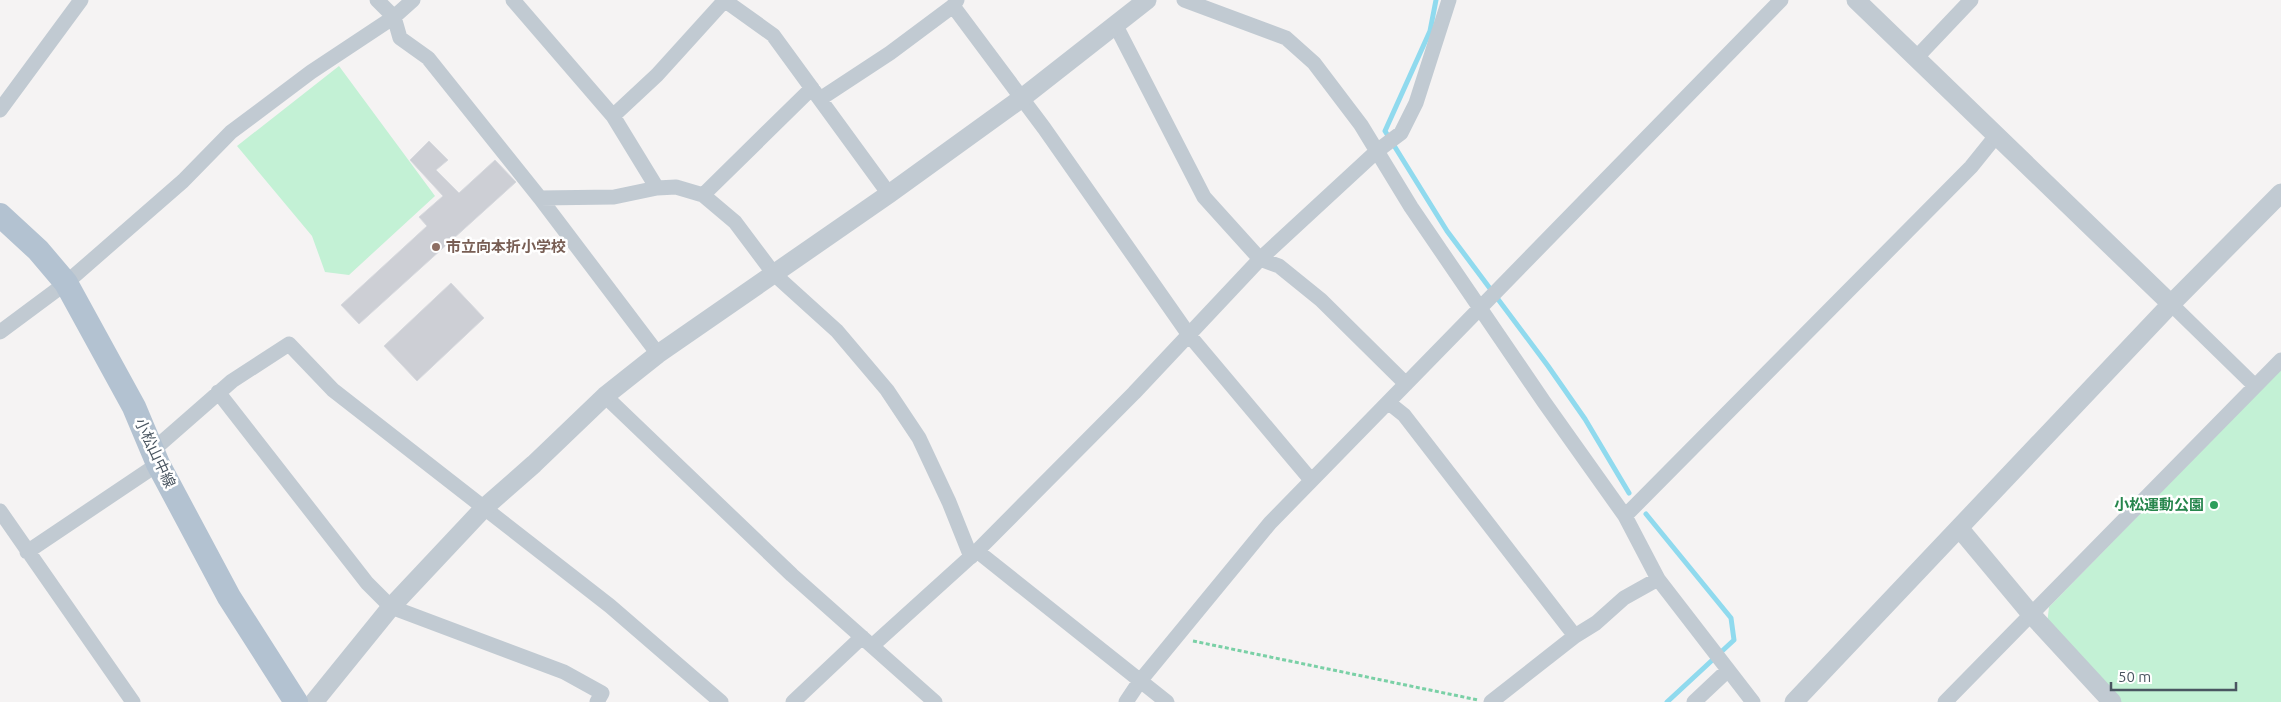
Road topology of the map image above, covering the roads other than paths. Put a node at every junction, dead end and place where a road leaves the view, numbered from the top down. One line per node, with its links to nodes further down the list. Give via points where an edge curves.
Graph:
1 (81, 0): 18 (street)
2 (376, 0): 13 (street)
3 (413, 0): 13 (street)
4 (514, 0): 19 (street)
5 (725, 0): 16 (street, via 773,36); 19 (street, via 657,75)
6 (1145, 0): 14 (street)
7 (1184, 0): 21 (street, via 1286,38 1314,63)
8 (1450, 0): 21 (street, via 1416,103 1401,133)
9 (1781, 0): 31 (street)
10 (1856, 0): 15 (street)
11 (1971, 0): 15 (street)
12 (955, 3): 16 (street, via 890,53); 17 (street)
13 (394, 17): 26 (street, via 400,38 428,58); 30 (street, via 311,72 231,132 183,181)
14 (1116, 26): 17 (street); 28 (street, via 1204,197)
15 (1916, 58): 20 (street)
16 (816, 94): 24 (street); 25 (street)
17 (1022, 98): 24 (street); 34 (street)
18 (0, 110)
19 (613, 116): 22 (street)
20 (1996, 136): 32 (street); 46 (street, via 1971,167)
21 (1380, 149): 28 (street); 31 (street, via 1411,207)
22 (657, 188): 25 (street, via 676,187); 26 (street, via 614,197)
23 (2281, 193): 32 (street)
24 (889, 194): 29 (street)
25 (704, 195): 29 (street, via 735,222)
26 (540, 198): 35 (street)
27 (0, 215): 30 (main road, 小松山中線, via 38,250)
28 (1260, 259): 34 (street); 37 (street, via 1279,266 1321,300)
29 (774, 274): 35 (street); 49 (street, via 836,331 887,390 919,438)
30 (66, 283): 33 (street); 42 (main road, 小松山中線, via 130,399)
31 (1483, 304): 37 (street); 46 (street)
32 (2171, 304): 38 (street); 47 (street)
33 (0, 332)
34 (1189, 335): 43 (street); 49 (street)
35 (658, 354): 40 (street)
36 (2281, 360): 38 (street)
37 (1406, 384): 41 (street)
38 (2255, 386): 52 (street)
39 (218, 392): 42 (street); 44 (street, via 289,344 333,390); 51 (street, via 368,583)
40 (605, 396): 44 (street); 54 (street, via 792,575)
41 (1389, 402): 43 (street); 53 (street, via 1404,415)
42 (155, 458): 48 (street); 58 (main road, 小松山中線, via 229,597)
43 (1311, 480): 56 (street, via 1270,523)
44 (484, 508): 51 (street); 61 (street, via 610,606)
45 (0, 511): 48 (street)
46 (1625, 516): 50 (street)
47 (1960, 529): 52 (street); 69 (street)
48 (27, 552): 57 (street)
49 (974, 554): 54 (street); 56 (street)
50 (1658, 579): 53 (street, via 1624,598 1596,623); 55 (street)
51 (391, 607): 59 (street); 60 (street, via 564,672 602,693)
52 (2030, 613): 70 (street); 71 (street)
53 (1575, 636): 66 (street)
54 (867, 641): 62 (street); 63 (street)
55 (1726, 668): 67 (street); 68 (street)
56 (1140, 681): 64 (street); 65 (street)
57 (133, 702)
58 (296, 702)
59 (314, 702)
60 (597, 702)
61 (721, 702)
62 (793, 702)
63 (935, 702)
64 (1126, 702)
65 (1167, 702)
66 (1491, 702)
67 (1694, 702)
68 (1752, 702)
69 (1794, 702)
70 (1945, 702)
71 (2112, 702)

